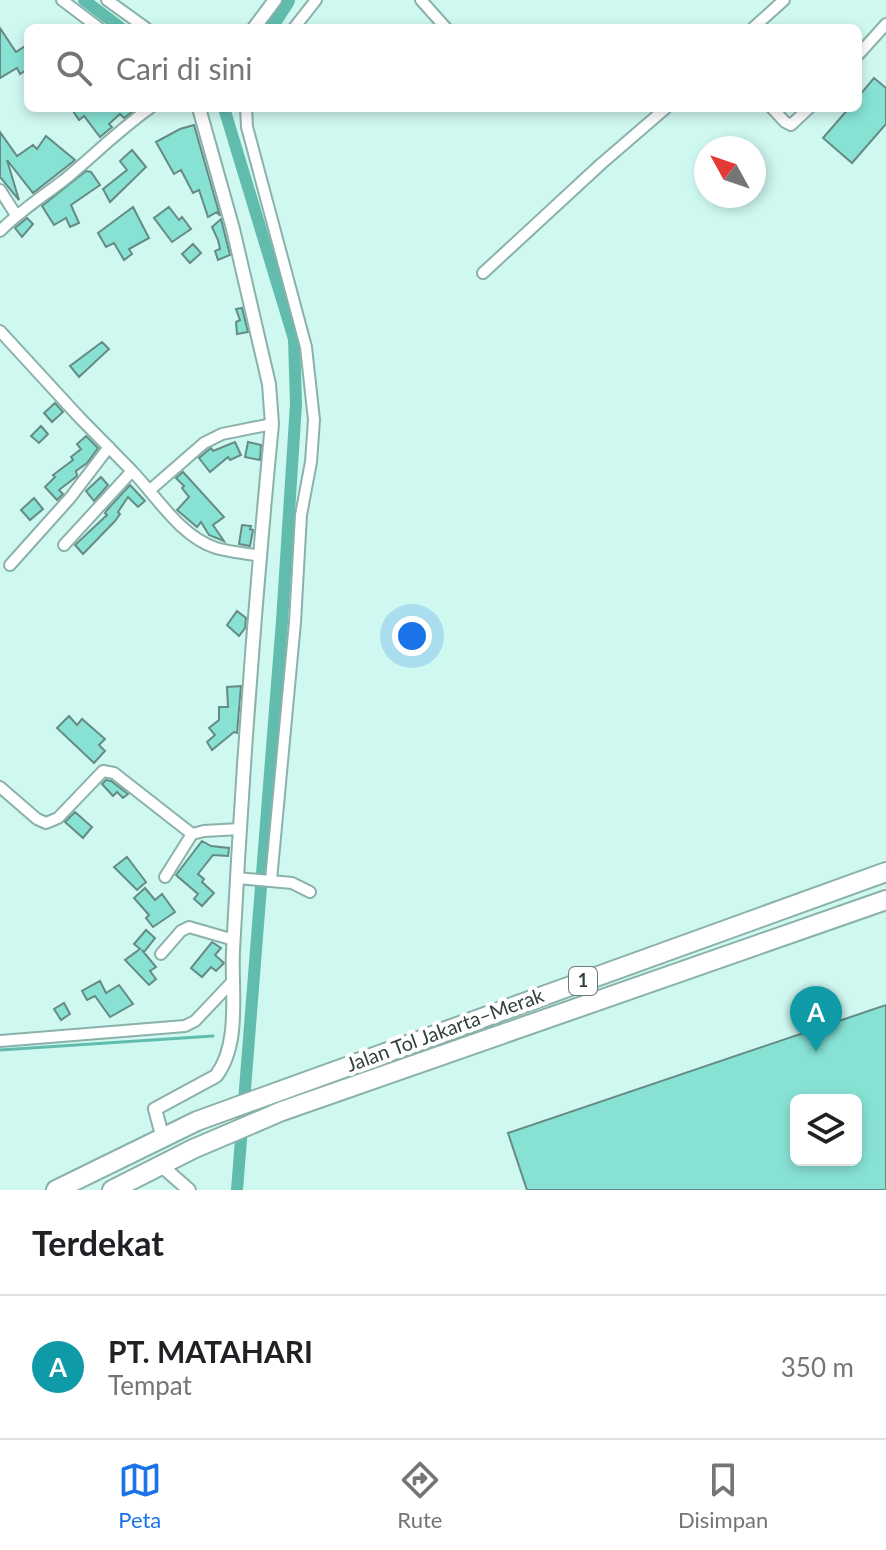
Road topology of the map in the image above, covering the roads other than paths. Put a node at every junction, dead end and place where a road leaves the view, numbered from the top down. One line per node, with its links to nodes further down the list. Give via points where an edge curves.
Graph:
1 (62, 0): 7 (street)
2 (107, 0): 8 (street)
3 (275, 0): 9 (street)
4 (316, 0): 10 (street)
5 (421, 0): 11 (street)
6 (784, 0): 12 (street)
7 (94, 24)
8 (140, 24)
9 (257, 24)
10 (301, 24)
11 (442, 24)
12 (757, 24)
13 (886, 24): 14 (street)
14 (862, 51)
15 (144, 112): 22 (street)
16 (200, 112): 26 (street, via 244,275 269,384)
17 (246, 112): 39 (street, via 306,347 314,420)
18 (661, 112): 24 (street)
19 (775, 112): 20 (street, via 791,125)
20 (805, 112)
21 (0, 190): 22 (street)
22 (16, 215): 23 (street)
23 (0, 231)
24 (483, 273)
25 (0, 331): 27 (street)
26 (272, 424): 29 (street, via 204,443); 31 (street)
27 (109, 447): 28 (street); 32 (street)
28 (132, 471): 29 (street); 30 (street)
29 (150, 490): 31 (street, via 199,539 215,548)
30 (64, 545)
31 (260, 556): 34 (street)
32 (10, 565)
33 (0, 787): 35 (street, via 46,823 58,818 103,771 114,773)
34 (240, 829): 35 (street); 38 (street)
35 (192, 834): 37 (street)
36 (886, 872): 48 (highway, Jalan Tol Jakarta–Merak / 1, via 197,1121)
37 (165, 877)
38 (241, 878): 39 (street); 42 (street)
39 (268, 880): 40 (street)
40 (310, 892)
41 (886, 900): 49 (highway, Jalan Tol Jakarta–Merak / 1, via 282,1111)
42 (234, 940): 43 (street, via 189,927); 44 (street)
43 (161, 954)
44 (231, 983): 45 (street, via 185,1026); 46 (street, via 232,1027 222,1068 157,1107)
45 (0, 1041)
46 (162, 1135)
47 (164, 1168): 50 (street)
48 (56, 1190)
49 (112, 1190)
50 (189, 1190)

